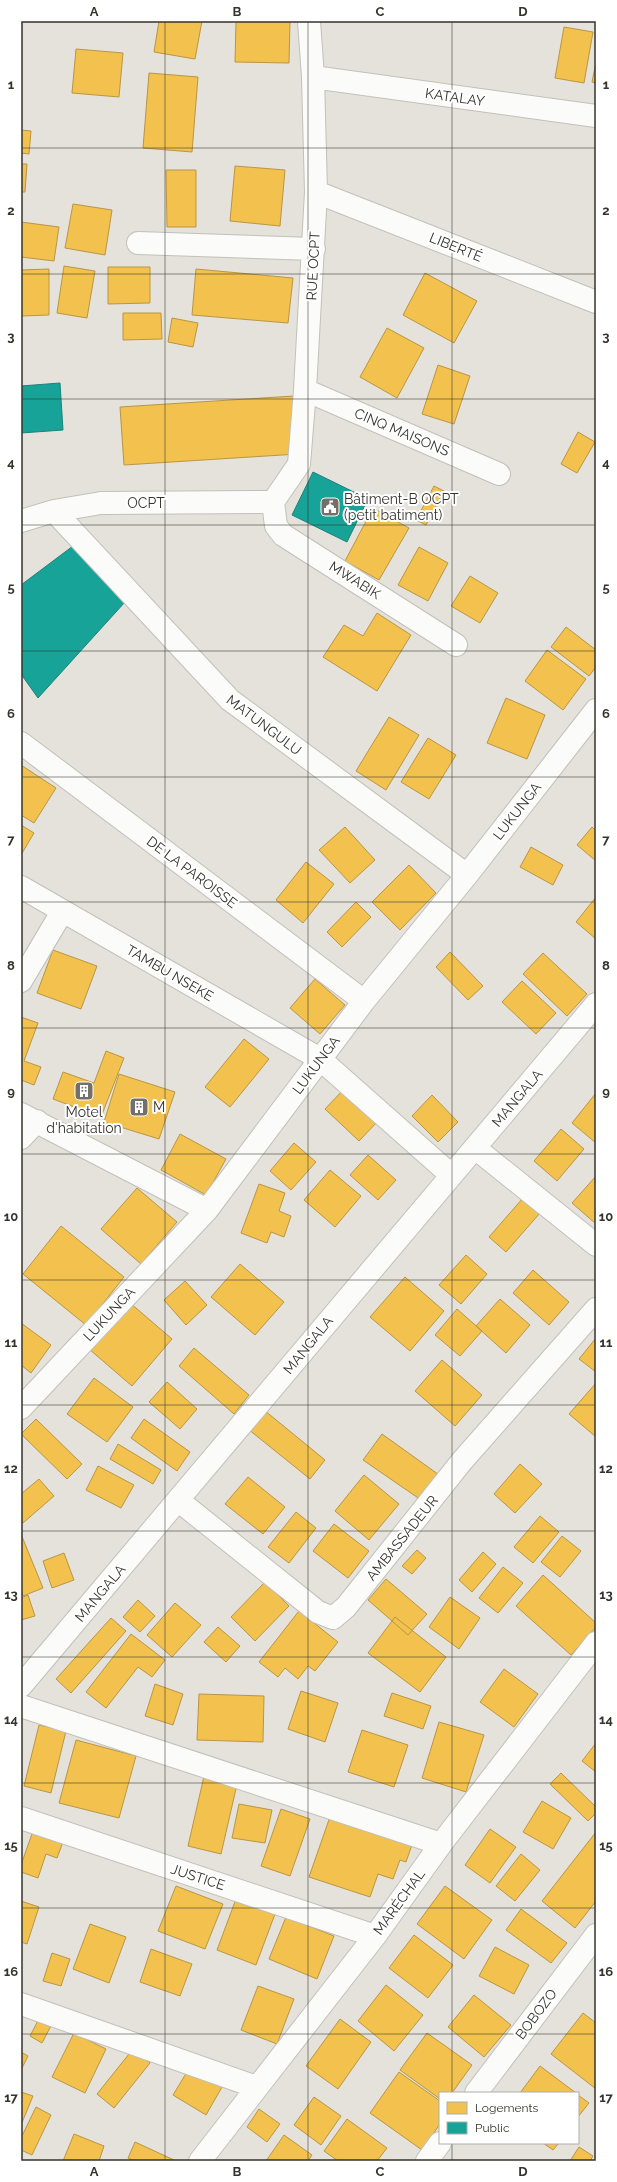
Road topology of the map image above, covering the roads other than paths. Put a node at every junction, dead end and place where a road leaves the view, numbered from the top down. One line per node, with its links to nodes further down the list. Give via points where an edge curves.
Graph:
1 (309, 21): 2 (street, RUE OCPT)
2 (313, 78): 3 (street, KATALAY); 4 (street, RUE OCPT)
3 (596, 116)
4 (316, 192): 6 (street, RUE OCPT); 7 (street, LIBERTÉ)
5 (138, 244): 6 (street)
6 (314, 249): 8 (street, RUE OCPT)
7 (596, 302)
8 (305, 390): 9 (street, CINQ MAISONS); 10 (street, RUE OCPT, via 299,464)
9 (499, 474)
10 (273, 502): 11 (street, OCPT, via 101,503); 13 (street, MWABIK, via 276,526 282,535)
11 (54, 511): 12 (street, OCPT); 16 (street, MATUNGULU, via 230,700)
12 (21, 521)
13 (456, 645)
14 (596, 710): 16 (street, LUKUNGA)
15 (21, 743): 20 (street, DE LA PAROISSE)
16 (467, 875): 20 (street, LUKUNGA)
17 (21, 887): 18 (street, TAMBU NSEKE)
18 (62, 912): 19 (street); 22 (street, TAMBU NSEKE)
19 (21, 981)
20 (364, 1001): 22 (street, LUKUNGA)
21 (596, 1004): 25 (street, MANGALA)
22 (320, 1059): 26 (street, TAMBU NSEKE); 27 (street, LUKUNGA)
23 (29, 1118): 24 (street); 27 (street)
24 (21, 1138)
25 (475, 1148): 26 (street, MANGALA); 28 (street)
26 (451, 1175): 31 (street, MANGALA)
27 (207, 1210): 30 (street, LUKUNGA)
28 (596, 1245)
29 (596, 1309): 31 (street, AMBASSADEUR, via 462,1461 346,1608 333,1618 318,1612)
30 (21, 1408)
31 (179, 1501): 33 (street, MANGALA)
32 (596, 1643): 36 (street, MARÉCHAL)
33 (21, 1686)
34 (21, 1706): 36 (street)
35 (21, 1818): 38 (street, JUSTICE)
36 (441, 1844): 38 (street, MARÉCHAL)
37 (596, 1935): 41 (street, BOBOZO)
38 (374, 1936): 40 (street, MARÉCHAL)
39 (21, 2004): 40 (street)
40 (256, 2087): 43 (street, MARÉCHAL)
41 (477, 2092)
42 (439, 2144): 44 (street)
43 (200, 2161)
44 (427, 2161)

